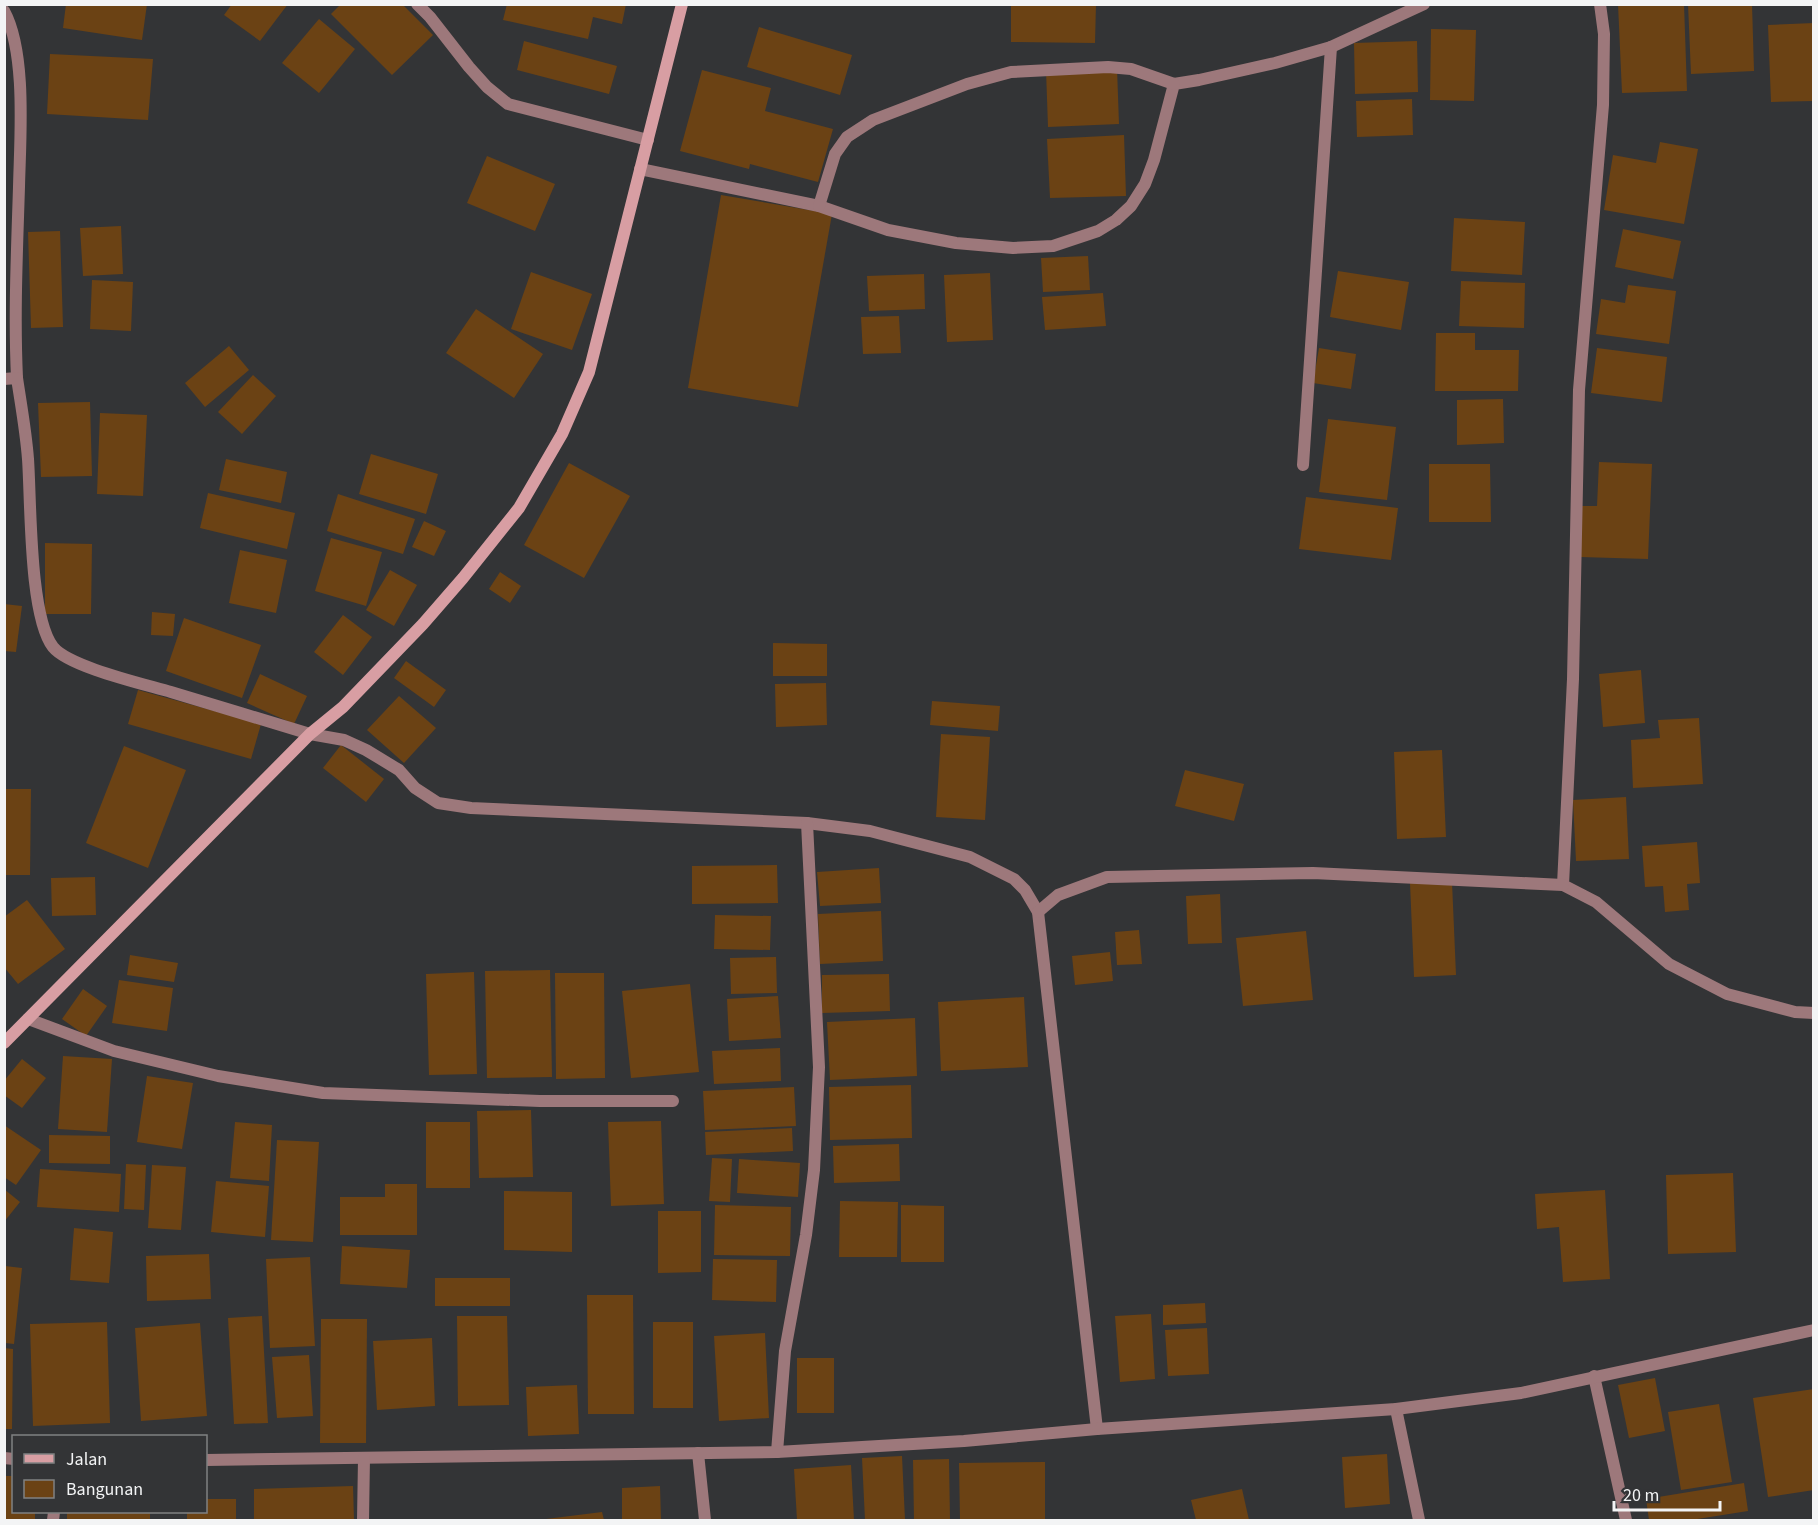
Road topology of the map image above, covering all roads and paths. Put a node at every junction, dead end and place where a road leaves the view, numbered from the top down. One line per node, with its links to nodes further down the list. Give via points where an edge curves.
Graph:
1 (417, 4): 8 (street, via 475,74 508,104)
2 (682, 4): 8 (street)
3 (1424, 4): 6 (street)
4 (1600, 4): 15 (street, via 1604,34 1603,105 1579,390 1573,678)
5 (4, 11): 11 (street, via 12,28 21,108)
6 (1331, 47): 7 (street); 12 (street)
7 (1174, 84): 10 (street, via 1131,69 1108,67 1011,72 967,84 873,120 847,137 835,154); 10 (street, via 1145,184 1131,207 1098,231 1053,246 1013,248 956,243 888,230)
8 (648, 140): 9 (street)
9 (640, 169): 10 (street); 13 (street, via 590,372 562,434 519,508 423,624)
10 (819, 206)
11 (11, 379): 13 (street, via 28,457 39,604 46,634 54,648 65,657 106,672)
12 (1304, 465)
13 (310, 734): 14 (street, via 344,740 366,750 399,770 438,803 471,808); 18 (street)
14 (807, 823): 16 (street, via 870,831 970,857 1014,879); 25 (street, via 819,1067 814,1170 785,1351)
15 (1563, 885): 16 (street, via 1313,873 1107,877 1058,895); 17 (street, via 1596,902 1669,964 1718,989 1796,1012)
16 (1038, 912): 24 (street)
17 (1814, 1013)
18 (28, 1019): 19 (street); 20 (street, via 114,1051 218,1076 323,1093)
19 (4, 1043)
20 (673, 1101)
21 (1814, 1330): 22 (street)
22 (1594, 1376): 23 (street, via 1521,1393); 32 (street)
23 (1396, 1409): 24 (street); 31 (street)
24 (1097, 1429): 25 (street)
25 (777, 1452): 26 (street)
26 (698, 1453): 27 (street); 30 (street)
27 (364, 1458): 28 (street); 29 (street)
28 (207, 1460)
29 (363, 1521)
30 (705, 1521)
31 (1419, 1521)
32 (1626, 1521)

